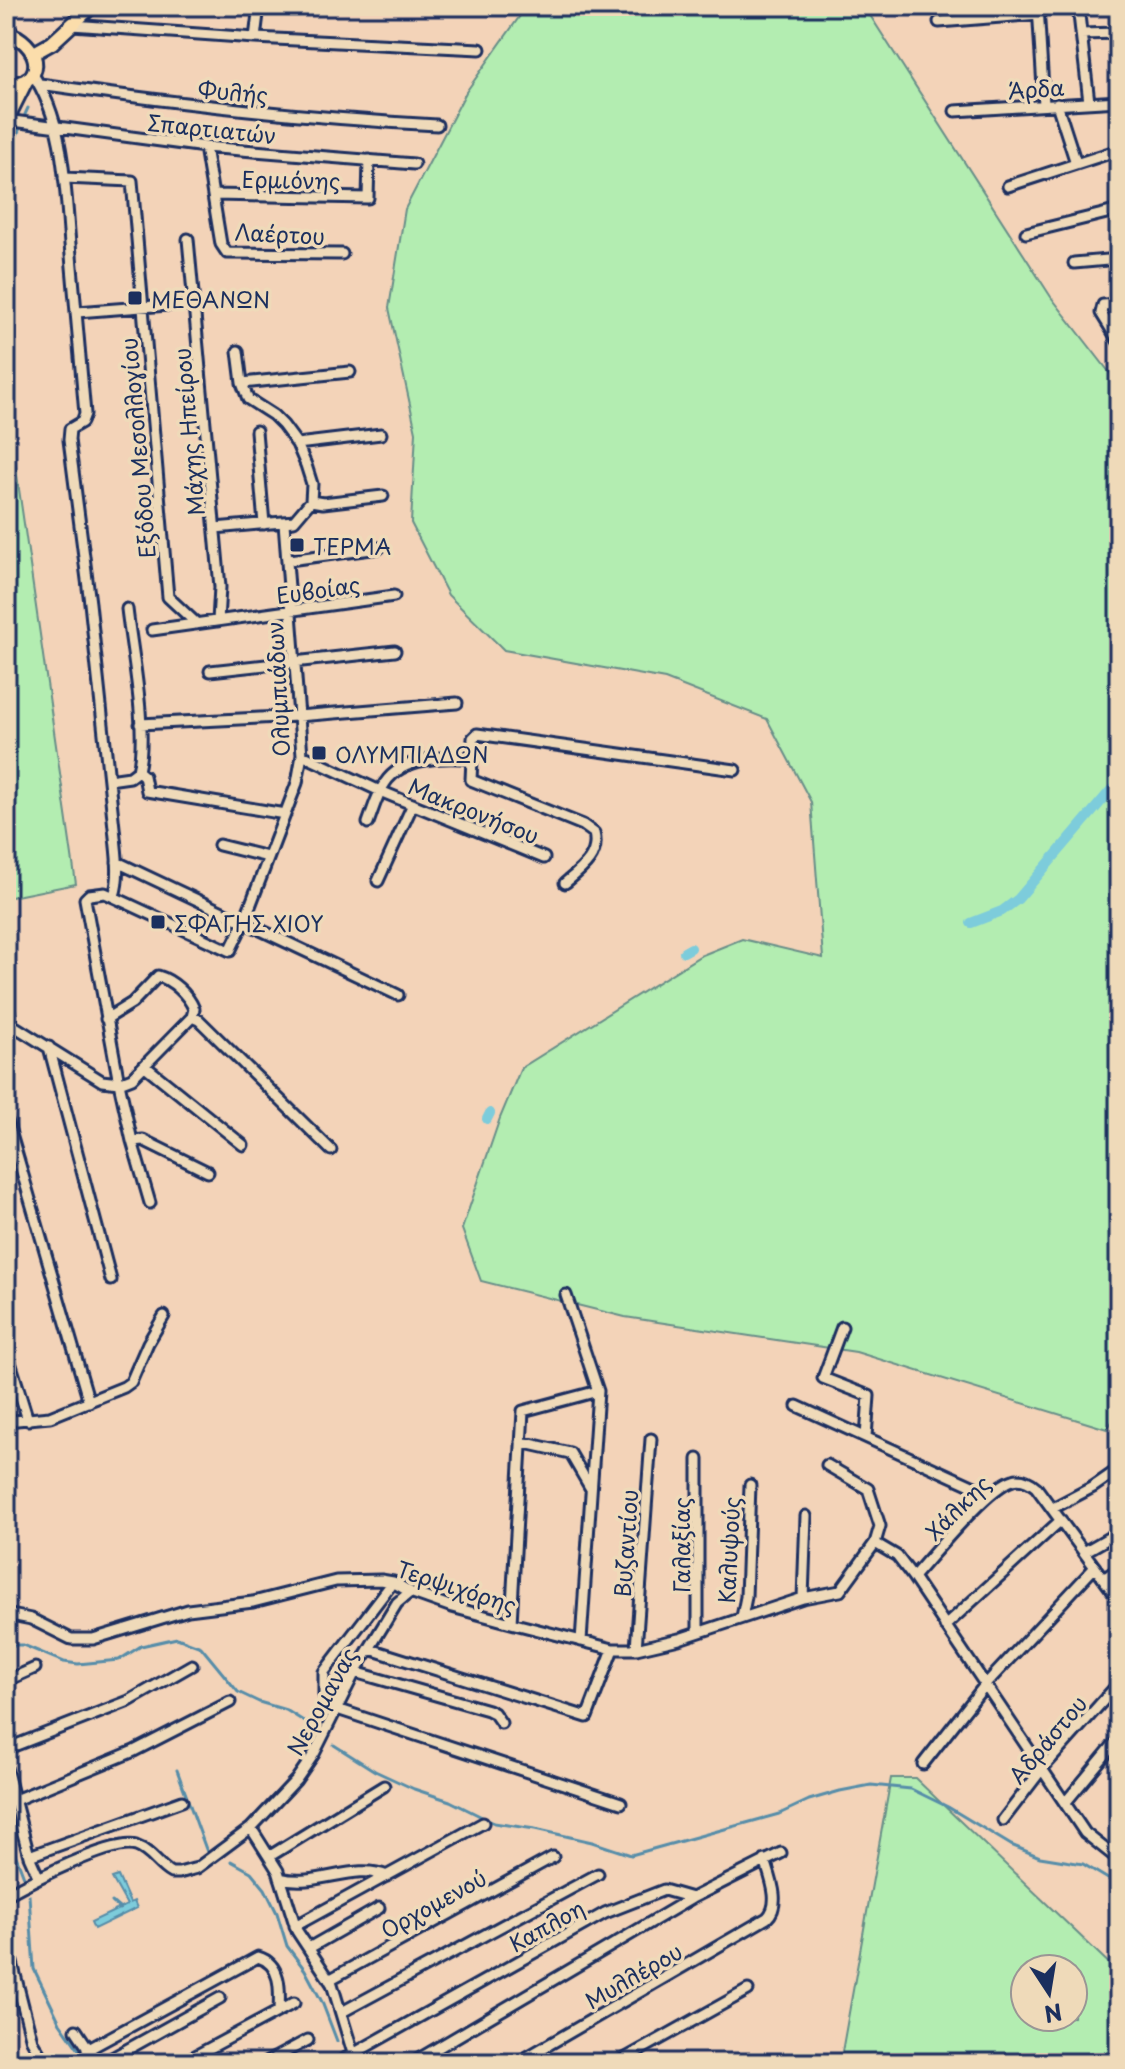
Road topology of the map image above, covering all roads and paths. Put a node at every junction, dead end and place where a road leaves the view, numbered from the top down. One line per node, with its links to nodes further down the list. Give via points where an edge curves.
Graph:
1 (92, 6): 9 (main road)
2 (259, 6): 13 (street)
3 (973, 6): 6 (street)
4 (1078, 6): 11 (street)
5 (1039, 10): 6 (street); 21 (street)
6 (975, 18): 7 (street)
7 (939, 22)
8 (6, 25): 12 (street)
9 (72, 25): 13 (street); 15 (main road)
10 (1119, 33): 11 (street)
11 (1081, 34): 19 (street)
12 (12, 38): 15 (main road, via 26,42)
13 (255, 38): 14 (street)
14 (480, 49)
15 (34, 53): 16 (main road)
16 (33, 79): 17 (main road); 23 (main road); 24 (street, Φυλής, via 178,104); 25 (street)
17 (6, 83)
18 (1119, 101): 19 (street, Άρδα)
19 (1089, 102): 20 (street, Άρδα)
20 (1057, 104): 21 (street, Άρδα); 29 (street)
21 (1044, 105): 22 (street, Άρδα)
22 (955, 111)
23 (6, 120): 25 (street, Σπαρτιατών)
24 (437, 125)
25 (56, 127): 26 (street, Σπαρτιατών); 31 (street)
26 (205, 147): 28 (street, Σπαρτιατών); 33 (street, Λαέρτου)
27 (1119, 150): 29 (street)
28 (369, 160): 30 (street, Σπαρτιατών); 33 (street, Ερμιόνης, via 368,198)
29 (1076, 163): 32 (street)
30 (414, 164)
31 (64, 178): 42 (street, Εξόδου Μεσολλογίου, via 132,181); 43 (street)
32 (1008, 186)
33 (213, 195): 37 (street, Λαέρτου, via 227,253)
34 (1119, 210): 35 (street)
35 (1026, 233)
36 (188, 239): 40 (street, Μάχης Ηπείρου)
37 (342, 254)
38 (1119, 259): 39 (street)
39 (1074, 263)
40 (194, 303): 42 (street); 55 (street, Μάχης Ηπείρου)
41 (1119, 304): 44 (street, via 1103,305 1101,313)
42 (143, 307): 43 (street); 62 (street, Εξόδου Μεσολλογίου, via 168,597)
43 (77, 312): 74 (street, via 85,414 70,429 69,440)
44 (1119, 342)
45 (238, 351): 47 (street)
46 (350, 372): 47 (street)
47 (242, 383): 50 (street, via 248,399 273,415)
48 (256, 431): 54 (street)
49 (381, 434): 50 (street)
50 (297, 444): 52 (street, via 312,484)
51 (383, 496): 52 (street)
52 (311, 501): 53 (street, via 294,521)
53 (284, 523): 54 (street); 57 (street, Ολυμπιάδων)
54 (264, 524): 55 (street)
55 (215, 528): 61 (street, Μάχης Ηπείρου)
56 (379, 548): 57 (street)
57 (289, 560): 60 (street, Ολυμπιάδων)
58 (394, 596): 60 (street, Ευβοίας)
59 (127, 609): 69 (street)
60 (291, 612): 61 (street, Ευβοίας); 65 (street, Ολυμπιάδων)
61 (218, 621): 62 (street, Ευβοίας)
62 (197, 624): 63 (street, Ευβοίας)
63 (152, 630)
64 (395, 651): 65 (street)
65 (293, 664): 66 (street); 68 (street, Ολυμπιάδων)
66 (210, 671)
67 (457, 703): 68 (street)
68 (298, 716): 69 (street); 70 (street, Ολυμπιάδων)
69 (140, 724): 73 (street)
70 (302, 755): 75 (street, Μακρονήσου); 77 (street, Ολυμπιάδων)
71 (472, 759): 72 (street, via 477,734); 75 (street, via 432,758 409,766 387,779); 84 (street, via 471,780 594,833 595,853)
72 (735, 770)
73 (138, 771): 74 (street); 77 (street, via 147,791)
74 (109, 780): 82 (street)
75 (380, 791): 76 (street, Μακρονήσου); 78 (street)
76 (413, 804): 81 (street, Μακρονήσου); 83 (street)
77 (285, 814): 80 (street, Ολυμπιάδων)
78 (368, 823)
79 (219, 845): 80 (street)
80 (268, 857): 86 (street, Ολυμπιάδων)
81 (544, 858)
82 (117, 862): 85 (street); 86 (street)
83 (378, 881)
84 (565, 883)
85 (114, 896): 86 (street, Ολυμπιάδων, via 230,951); 90 (street, via 97,893 85,899)
86 (244, 922): 87 (street)
87 (398, 995)
88 (6, 997): 91 (street)
89 (192, 1017): 90 (street, via 194,1009 185,995 158,976 132,1003); 93 (street); 98 (street)
90 (106, 1019): 94 (street)
91 (9, 1023): 92 (street)
92 (49, 1047): 94 (street, via 102,1081); 101 (street)
93 (145, 1066): 94 (street); 97 (street)
94 (119, 1083): 96 (street)
95 (6, 1117): 107 (street)
96 (132, 1141): 99 (street, via 143,1140); 100 (street)
97 (243, 1145)
98 (331, 1150)
99 (208, 1172)
100 (150, 1203)
101 (111, 1280)
102 (566, 1295): 106 (street)
103 (164, 1316): 107 (street, via 131,1382)
104 (842, 1327): 111 (street, via 823,1378 869,1396)
105 (6, 1349): 109 (street)
106 (598, 1391): 113 (street, via 523,1411); 118 (street)
107 (89, 1402): 109 (street)
108 (797, 1406): 111 (street)
109 (28, 1420): 110 (street)
110 (6, 1421)
111 (866, 1437): 119 (street)
112 (651, 1439): 142 (street, Βυζαντίου)
113 (521, 1442): 118 (street, via 570,1453); 136 (street)
114 (698, 1459): 138 (street, Γαλαξίας)
115 (827, 1465): 124 (street, via 868,1489 880,1526)
116 (1119, 1469): 120 (street)
117 (750, 1485): 135 (street, Καλυψούς)
118 (591, 1489): 139 (street)
119 (990, 1494): 120 (street, Χάλκης, via 1023,1479); 128 (street, Χάλκης)
120 (1053, 1508): 122 (street, Χάλκης)
121 (806, 1516): 132 (street)
122 (1061, 1520): 125 (street, Χάλκης); 137 (street)
123 (1119, 1532): 125 (street)
124 (875, 1543): 128 (street, via 897,1556); 132 (street, Τερψιχόρης, via 840,1591)
125 (1084, 1552): 126 (street, Χάλκης)
126 (1095, 1567): 129 (street, Χάλκης); 148 (street)
127 (1119, 1568): 129 (street)
128 (913, 1577): 137 (street)
129 (1104, 1579): 133 (street, Χάλκης)
130 (393, 1582): 131 (street, Τερψιχόρης); 134 (street, Τερψιχόρης, via 323,1584 253,1602 188,1610 93,1639 71,1639 31,1619); 150 (street, via 324,1672 324,1695)
131 (410, 1592): 136 (street, Τερψιχόρης); 140 (street, Νερομανας, via 397,1603)
132 (803, 1598): 135 (street, Τερψιχόρης)
133 (1119, 1600)
134 (6, 1614)
135 (742, 1617): 138 (street, Τερψιχόρης)
136 (511, 1623): 139 (street, Τερψιχόρης)
137 (945, 1626): 148 (street)
138 (698, 1632): 142 (street, Τερψιχόρης)
139 (581, 1641): 141 (street, Τερψιχόρης)
140 (370, 1649): 141 (street, via 587,1717); 145 (street, Νερομανας)
141 (613, 1649): 142 (street, Τερψιχόρης)
142 (636, 1649)
143 (192, 1665): 153 (street, via 129,1701)
144 (35, 1668): 146 (street)
145 (355, 1672): 150 (street, Νερομανας); 151 (street, via 488,1710)
146 (6, 1681)
147 (1119, 1683): 156 (street, Αδράστου)
148 (985, 1685): 154 (street); 156 (street)
149 (230, 1702): 158 (street, via 134,1751)
150 (337, 1709): 160 (street); 164 (street, Νερομανας, via 310,1762)
151 (501, 1723)
152 (1119, 1738): 161 (street)
153 (6, 1749)
154 (923, 1764)
155 (6, 1768): 158 (street)
156 (1042, 1769): 161 (street); 162 (street, Αδράστου)
157 (384, 1786): 167 (street)
158 (15, 1800): 166 (street)
159 (182, 1801): 166 (street)
160 (621, 1803)
161 (1065, 1803): 170 (street, via 1085,1833)
162 (1003, 1820)
163 (483, 1823): 173 (street)
164 (251, 1828): 167 (street); 172 (street, Νερομανας, via 188,1872 171,1873 142,1848 126,1845)
165 (781, 1853): 169 (street)
166 (29, 1856): 172 (street)
167 (270, 1856): 174 (street)
168 (553, 1857): 181 (street, Ορχομενού)
169 (765, 1860): 176 (street); 198 (street, Μυλλέρου, via 775,1901 767,1918)
170 (1119, 1860)
171 (598, 1874): 186 (street)
172 (38, 1876): 175 (street, Νερομανας)
173 (387, 1876): 174 (street, via 370,1871 304,1882); 178 (street)
174 (280, 1878): 178 (street)
175 (6, 1895)
176 (692, 1898): 190 (street, Καπλοη, via 664,1890 605,1913); 197 (street)
177 (379, 1908): 180 (street)
178 (295, 1926): 180 (street)
179 (6, 1939): 191 (street, via 32,2041)
180 (309, 1948): 181 (street)
181 (329, 1980): 186 (street)
182 (748, 1990): 199 (street)
183 (220, 1998): 192 (street)
184 (294, 2003): 185 (street)
185 (279, 2011): 189 (street, via 276,1973 258,1957); 193 (street)
186 (342, 2012): 190 (street)
187 (76, 2030): 189 (street)
188 (308, 2040): 194 (street)
189 (87, 2050): 192 (street)
190 (353, 2052): 195 (street, Καπλοη); 196 (street)
191 (45, 2063)
192 (100, 2063)
193 (182, 2063)
194 (265, 2063)
195 (337, 2063)
196 (356, 2063)
197 (412, 2063)
198 (517, 2063)
199 (617, 2063)

